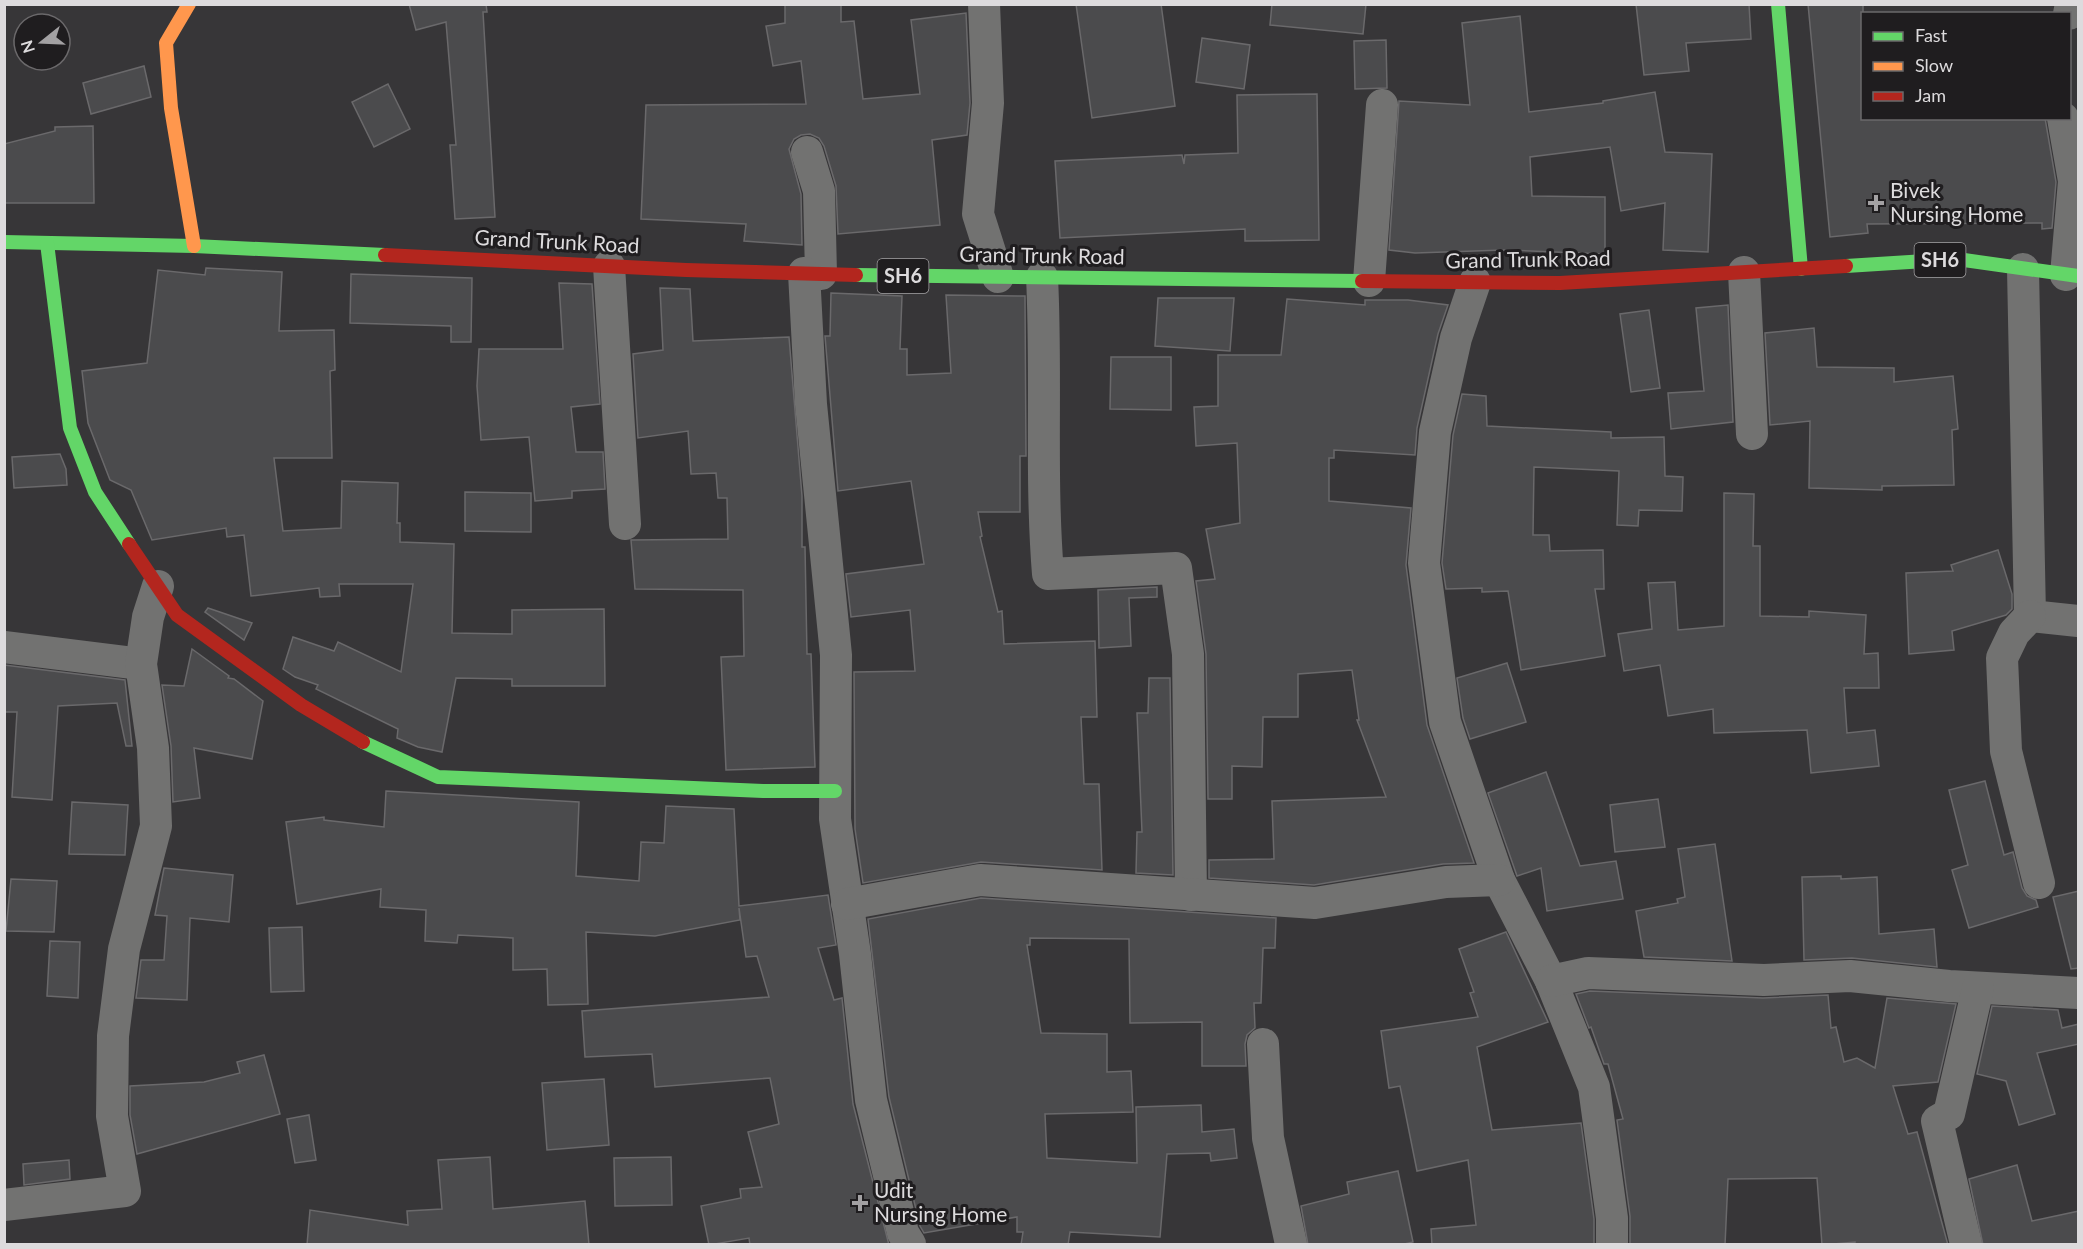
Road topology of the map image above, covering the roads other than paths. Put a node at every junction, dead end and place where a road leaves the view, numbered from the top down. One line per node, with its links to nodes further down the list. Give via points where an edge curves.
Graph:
1 (189, 4): 9 (main road, via 166,43 171,108)
2 (984, 4): 16 (street, via 988,103 978,214)
3 (1778, 4): 11 (main road)
4 (1382, 105): 18 (street)
5 (2063, 120): 15 (street, via 2074,181)
6 (807, 152): 14 (street, via 819,191)
7 (4, 242): 8 (main road, Grand Trunk Road / SH6)
8 (47, 243): 9 (main road, Grand Trunk Road / SH6); 22 (main road, via 70,428 95,492)
9 (194, 246): 10 (main road, Grand Trunk Road / SH6)
10 (609, 266): 14 (main road, Grand Trunk Road / SH6); 21 (street)
11 (1801, 269): 12 (main road, Grand Trunk Road / SH6, via 1957,260); 13 (main road, Grand Trunk Road / SH6)
12 (2023, 269): 15 (main road, Grand Trunk Road / SH6); 23 (street)
13 (1744, 272): 19 (main road, Grand Trunk Road / SH6, via 1560,283); 20 (street)
14 (812, 273): 16 (main road, Grand Trunk Road / SH6); 27 (street, via 811,404 836,655)
15 (2073, 276)
16 (998, 277): 17 (main road, Grand Trunk Road / SH6)
17 (1042, 278): 18 (main road, Grand Trunk Road / SH6); 30 (street, via 1048,574 1176,567 1188,654)
18 (1369, 281): 19 (main road, Grand Trunk Road / SH6)
19 (1475, 282): 28 (street, via 1456,338 1435,432 1424,563 1445,722)
20 (1752, 435)
21 (625, 524)
22 (158, 586): 26 (street, via 148,616); 27 (main road, via 177,615 301,705 368,745 438,777)
23 (2030, 616): 24 (street); 29 (street, via 2014,633 2002,658 2006,751)
24 (2079, 621)
25 (4, 647): 26 (street)
26 (141, 664): 36 (street, via 153,748 156,826 124,949 113,1036 112,1116 125,1191)
27 (835, 791): 31 (street)
28 (1499, 880): 30 (street, via 1446,882 1315,903); 32 (street)
29 (2039, 883)
30 (1191, 896): 31 (street, via 980,879)
31 (847, 904): 37 (street, via 871,1100)
32 (1551, 981): 33 (street, via 1588,973 1764,980 1850,976); 39 (street, via 1594,1087)
33 (1978, 988): 34 (street); 40 (street, via 1949,1114 1937,1121)
34 (2079, 993)
35 (1263, 1044): 38 (street, via 1268,1138)
36 (4, 1205)
37 (909, 1245)
38 (1291, 1245)
39 (1612, 1245)
40 (1966, 1245)

